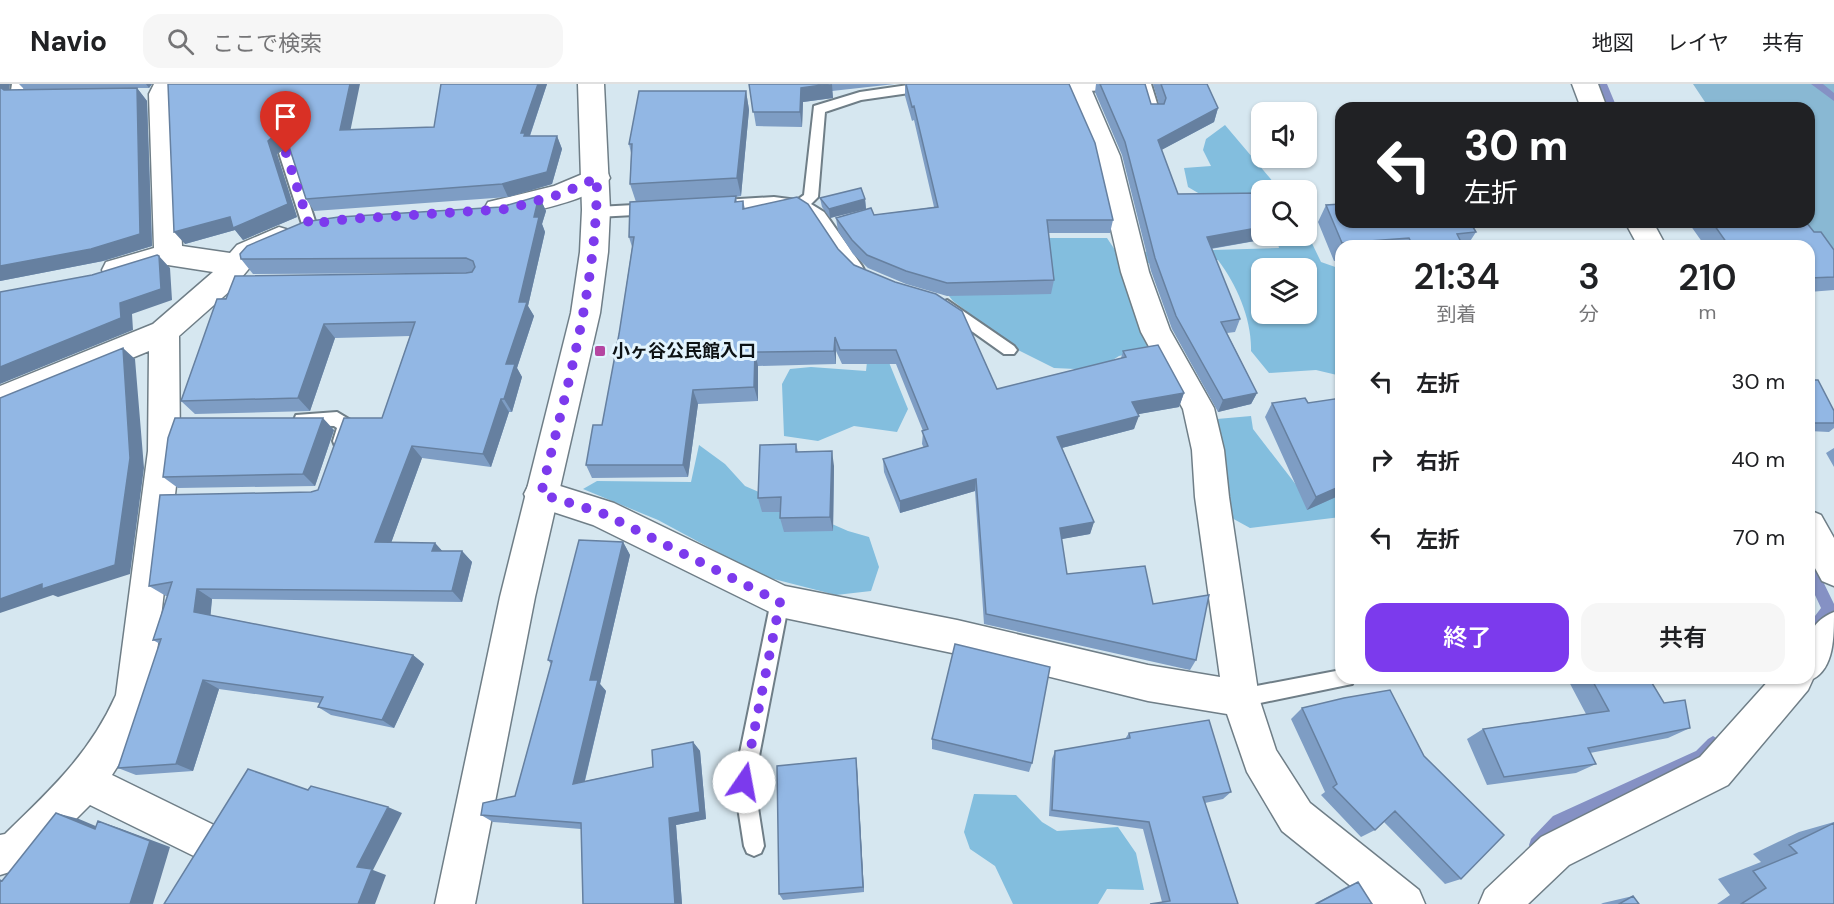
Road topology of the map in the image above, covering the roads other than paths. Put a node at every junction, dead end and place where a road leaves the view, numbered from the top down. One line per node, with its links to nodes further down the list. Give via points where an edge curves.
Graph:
1 (18, 84): 9 (lane, via 16,97)
2 (591, 84): 13 (street)
3 (944, 84): 14 (lane, via 860,96 819,109 811,197)
4 (1111, 84): 7 (lane)
5 (1144, 84): 11 (lane)
6 (1585, 84): 10 (street)
7 (1074, 89): 41 (street, via 1107,156 1135,272 1156,332 1198,408 1208,450)
8 (160, 90): 23 (street)
9 (50, 96)
10 (1592, 102)
11 (1154, 113)
12 (286, 153): 21 (lane)
13 (597, 178): 17 (street, via 561,194 508,209); 18 (street)
14 (801, 204): 15 (lane); 22 (lane, via 817,214)
15 (711, 206)
16 (668, 208): 18 (lane)
17 (474, 211)
18 (597, 212): 33 (street, via 580,335)
19 (339, 220): 21 (street)
20 (846, 221): 22 (lane)
21 (309, 224): 25 (street, via 247,252)
22 (826, 227): 26 (lane, via 846,259)
23 (168, 254): 24 (street); 25 (street)
24 (93, 276)
25 (235, 276): 28 (street)
26 (871, 278)
27 (932, 299): 29 (lane, via 942,302)
28 (164, 332): 30 (street); 42 (street, via 170,422 164,451 169,498 134,696 119,731)
29 (1009, 350)
30 (0, 399)
31 (291, 420): 32 (lane, via 337,419 346,426)
32 (336, 456)
33 (541, 494): 36 (street, via 602,513); 46 (street)
34 (1815, 536): 35 (street)
35 (1834, 570)
36 (780, 602): 41 (street, via 1148,683); 44 (lane, via 744,782)
37 (1834, 629): 38 (street)
38 (1815, 655)
39 (1335, 680): 41 (lane)
40 (1790, 684): 48 (street, via 1714,771 1555,851)
41 (1241, 698): 47 (street, via 1260,759 1296,817)
42 (85, 782): 43 (street); 45 (street, via 15,852)
43 (202, 840)
44 (754, 846)
45 (0, 855)
46 (455, 904)
47 (1405, 904)
48 (1499, 904)

